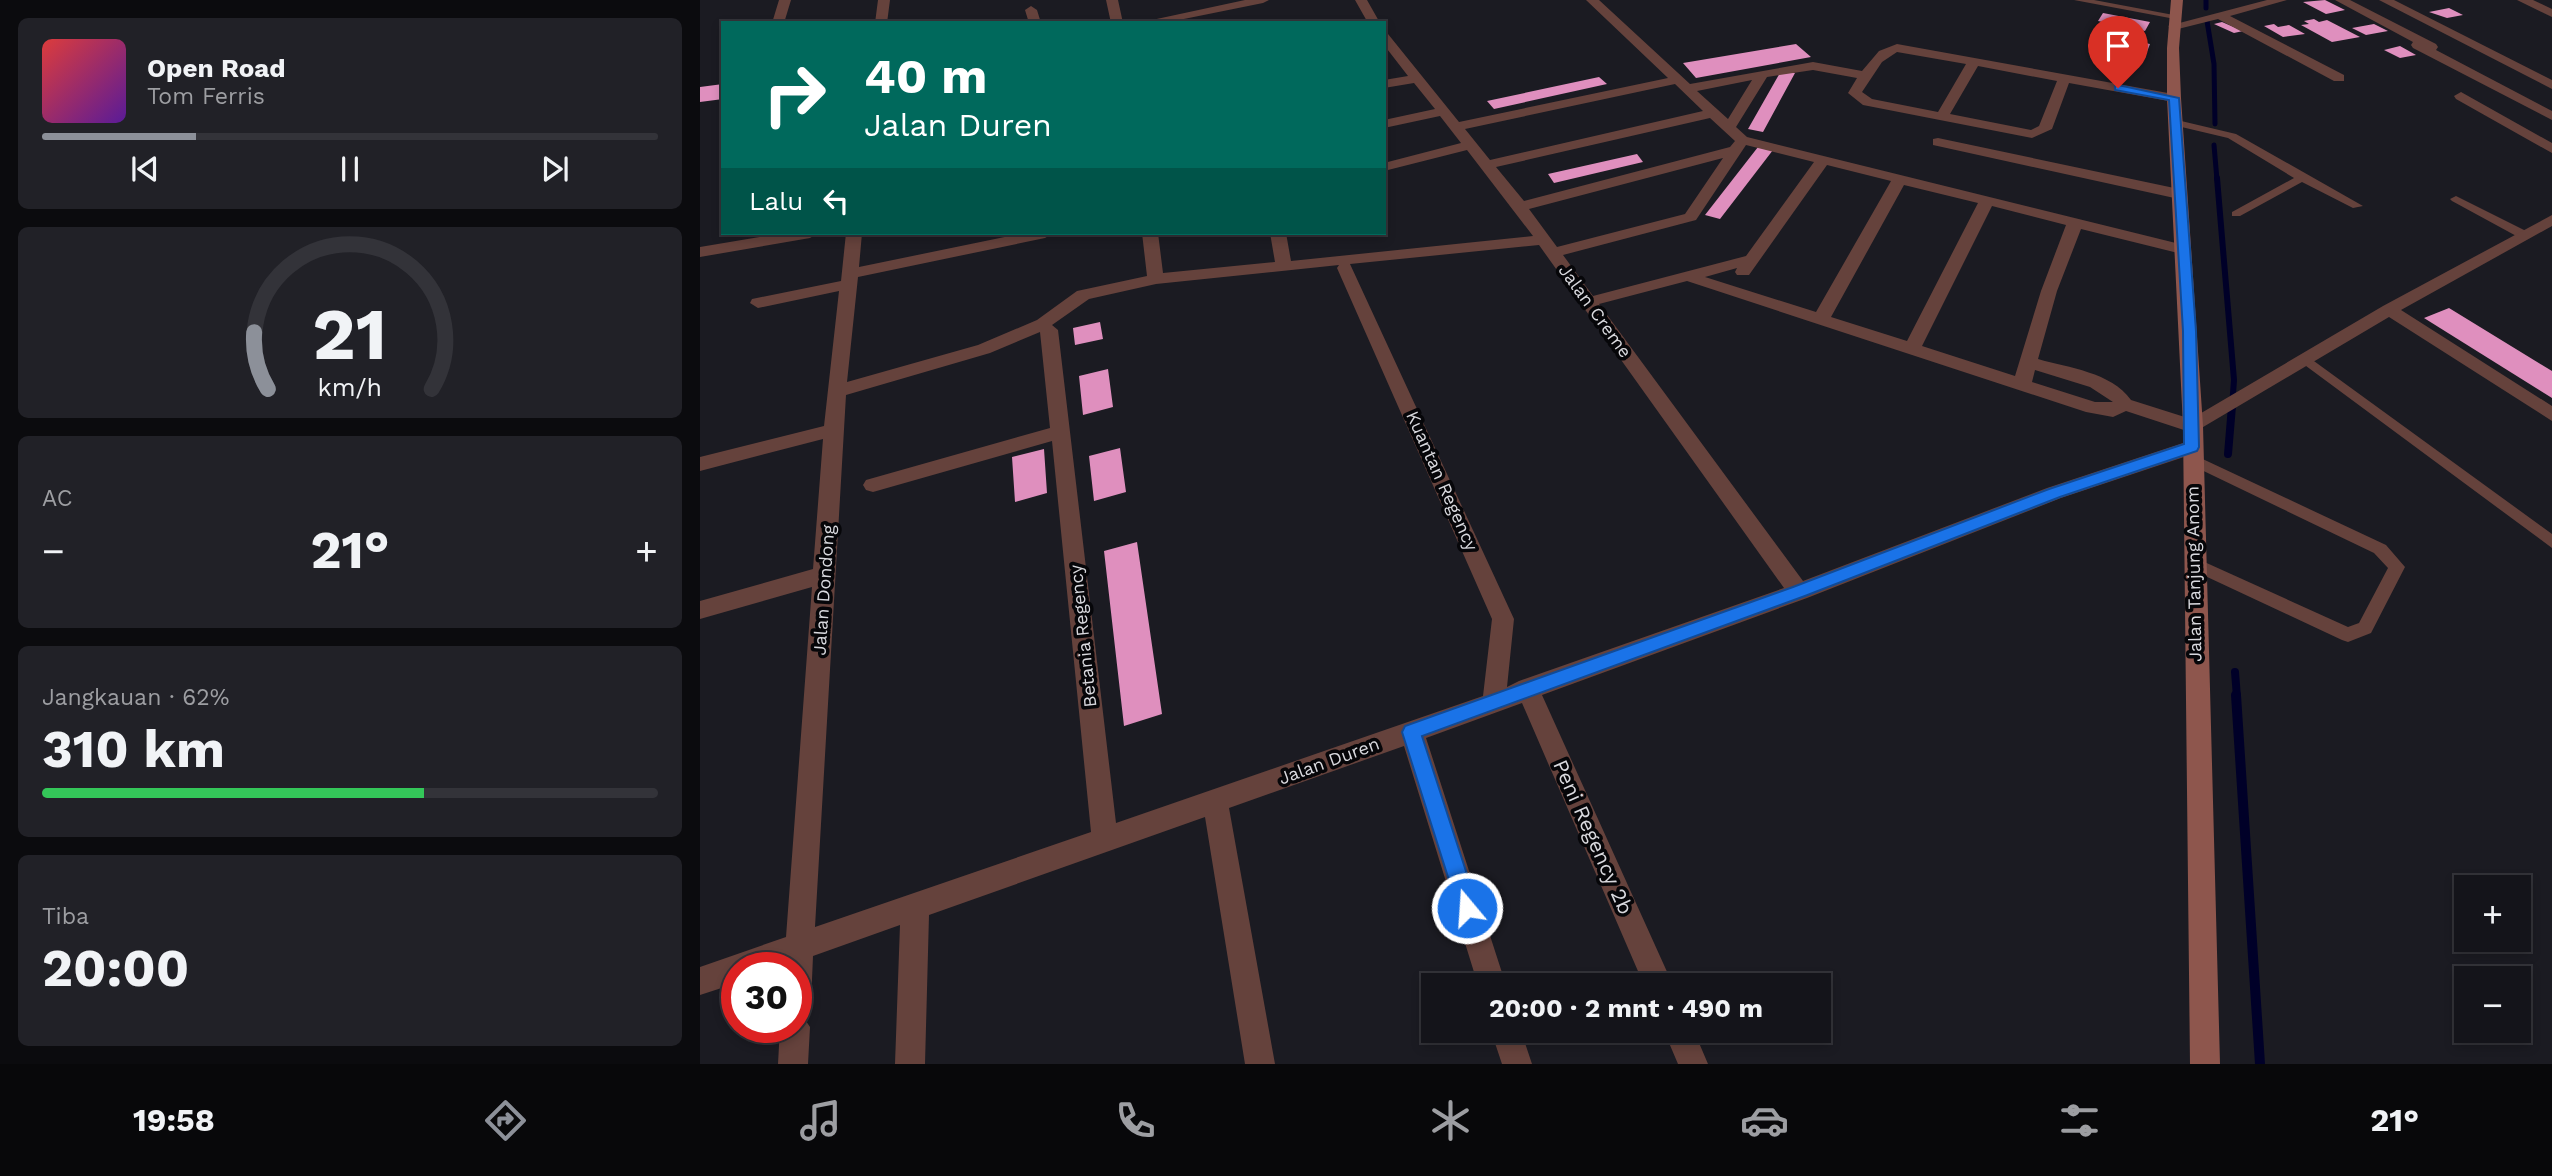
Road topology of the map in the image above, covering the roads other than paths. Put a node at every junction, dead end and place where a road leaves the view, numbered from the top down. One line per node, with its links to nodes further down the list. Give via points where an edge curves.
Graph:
1 (785, 0): 16 (street)
2 (884, 0): 17 (street)
3 (1112, 0): 19 (street)
4 (1265, 0): 20 (street)
5 (1361, 0): 21 (street)
6 (1592, 0): 32 (street)
7 (2078, 0): 14 (lane)
8 (2281, 0): 15 (street)
9 (2341, 0): 24 (street)
10 (2385, 0): 33 (street)
11 (2523, 0): 13 (street)
12 (1031, 10): 18 (street)
13 (2552, 13)
14 (2175, 14): 15 (street); 35 (main road, Jalan Tanjung Anom)
15 (2219, 15): 29 (street)
16 (779, 21)
17 (881, 21)
18 (1034, 21)
19 (1116, 21)
20 (1155, 21)
21 (1373, 21)
22 (1388, 45): 28 (street, Jalan Creme)
23 (2417, 45): 39 (street)
24 (2437, 49)
25 (1974, 62): 27 (street, via 1891,49); 30 (street); 38 (street)
26 (1762, 74): 27 (street, via 1813,66); 32 (street); 43 (street)
27 (1865, 75): 38 (street, via 1855,93 1861,99)
28 (1418, 78): 31 (street); 36 (street, Jalan Creme)
29 (2339, 78)
30 (2064, 79): 35 (street); 38 (street, via 2040,134)
31 (1386, 84)
32 (1681, 85): 37 (street); 42 (street)
33 (2552, 85)
34 (2461, 96): 47 (street)
35 (2174, 98): 40 (main road, Jalan Tanjung Anom)
36 (1444, 111): 41 (street); 42 (street, Jalan Creme)
37 (1712, 113): 43 (street); 49 (street)
38 (1942, 116)
39 (2552, 116)
40 (2177, 123): 51 (lane, via 2232,136); 53 (main road, Jalan Tanjung Anom)
41 (1386, 124)
42 (1457, 127): 45 (street, Jalan Creme)
43 (1729, 128): 46 (street)
44 (1938, 142): 53 (street)
45 (1471, 145): 49 (street, Jalan Creme); 50 (street)
46 (1739, 145): 48 (street); 57 (street); 68 (street, via 1691,217)
47 (2552, 149)
48 (1823, 160): 52 (street); 71 (street)
49 (1487, 165): 57 (street, Jalan Creme)
50 (1386, 166)
51 (2302, 178): 56 (lane); 58 (lane)
52 (1900, 179): 55 (street); 81 (street)
53 (2179, 194): 69 (main road, Jalan Tanjung Anom)
54 (2456, 199): 66 (lane)
55 (1987, 201): 60 (street); 83 (street)
56 (2357, 206)
57 (1520, 207): 68 (street, Jalan Creme)
58 (2236, 214)
59 (2552, 220): 66 (street, Jalan Duren)
60 (2075, 223): 69 (street); 85 (street)
61 (786, 235): 67 (street)
62 (854, 235): 75 (street, Jalan Dondong)
63 (1037, 235): 75 (street)
64 (1150, 235): 76 (street)
65 (1278, 235): 72 (street)
66 (2524, 235): 80 (street, Jalan Duren)
67 (749, 238): 70 (street)
68 (1548, 246): 72 (street); 78 (street, Jalan Creme)
69 (2182, 249): 92 (main road, Jalan Tanjung Anom)
70 (700, 252)
71 (1751, 260): 74 (street); 77 (street)
72 (1284, 267): 76 (street)
73 (1345, 268): 101 (street, Kuantan Regency, via 1503,619 1503,653 1493,684)
74 (1687, 276): 77 (street); 78 (street)
75 (850, 279): 79 (street); 87 (street, Jalan Dondong)
76 (1156, 279): 87 (street, via 1083,295 1043,324 984,349)
77 (1730, 290): 81 (street)
78 (1588, 302): 98 (street, Jalan Creme)
79 (758, 303)
80 (2389, 310): 84 (street, Jalan Duren); 89 (street)
81 (1821, 318): 83 (street)
82 (1049, 330): 91 (street, Betania Regency)
83 (1913, 349): 86 (street)
84 (2307, 360): 92 (street, Jalan Duren, via 2221,411); 95 (lane)
85 (2029, 362): 86 (street); 88 (street, via 2105,386)
86 (2022, 385): 88 (street, via 2107,411)
87 (837, 391): 90 (street, Jalan Dondong)
88 (2124, 404): 92 (street)
89 (2552, 415)
90 (833, 430): 93 (street); 97 (street, Jalan Dondong)
91 (1061, 432): 94 (street); 104 (street, Betania Regency)
92 (2192, 444): 96 (main road, Jalan Tanjung Anom); 96 (lane, via 2379,549 2398,567 2365,628 2348,635); 98 (street, Jalan Duren)
93 (700, 464)
94 (873, 485)
95 (2552, 542)
96 (2194, 564): 121 (main road, Jalan Tanjung Anom)
97 (826, 574): 99 (street); 106 (street, Jalan Dondong)
98 (1799, 592): 100 (street, Jalan Duren)
99 (700, 610)
100 (1527, 688): 101 (street, Jalan Duren); 110 (street, Peni Regency 2b)
101 (1495, 700): 102 (street, Jalan Duren)
102 (1412, 732): 103 (street, Jalan Duren); 109 (street)
103 (1215, 801): 104 (street, Jalan Duren); 118 (street)
104 (1105, 841): 105 (street, Jalan Duren)
105 (915, 907): 106 (street, Jalan Duren); 117 (street)
106 (799, 948): 107 (street, Jalan Duren); 108 (street, Jalan Dondong)
107 (787, 952)
108 (799, 952)
109 (1488, 973)
110 (1653, 973)
111 (721, 974): 112 (street, Jalan Duren)
112 (700, 981)
113 (794, 1043): 116 (street)
114 (1511, 1043): 119 (street)
115 (1684, 1043): 120 (street)
116 (793, 1064)
117 (910, 1064)
118 (1261, 1064)
119 (1517, 1064)
120 (1693, 1064)
121 (2205, 1064)

